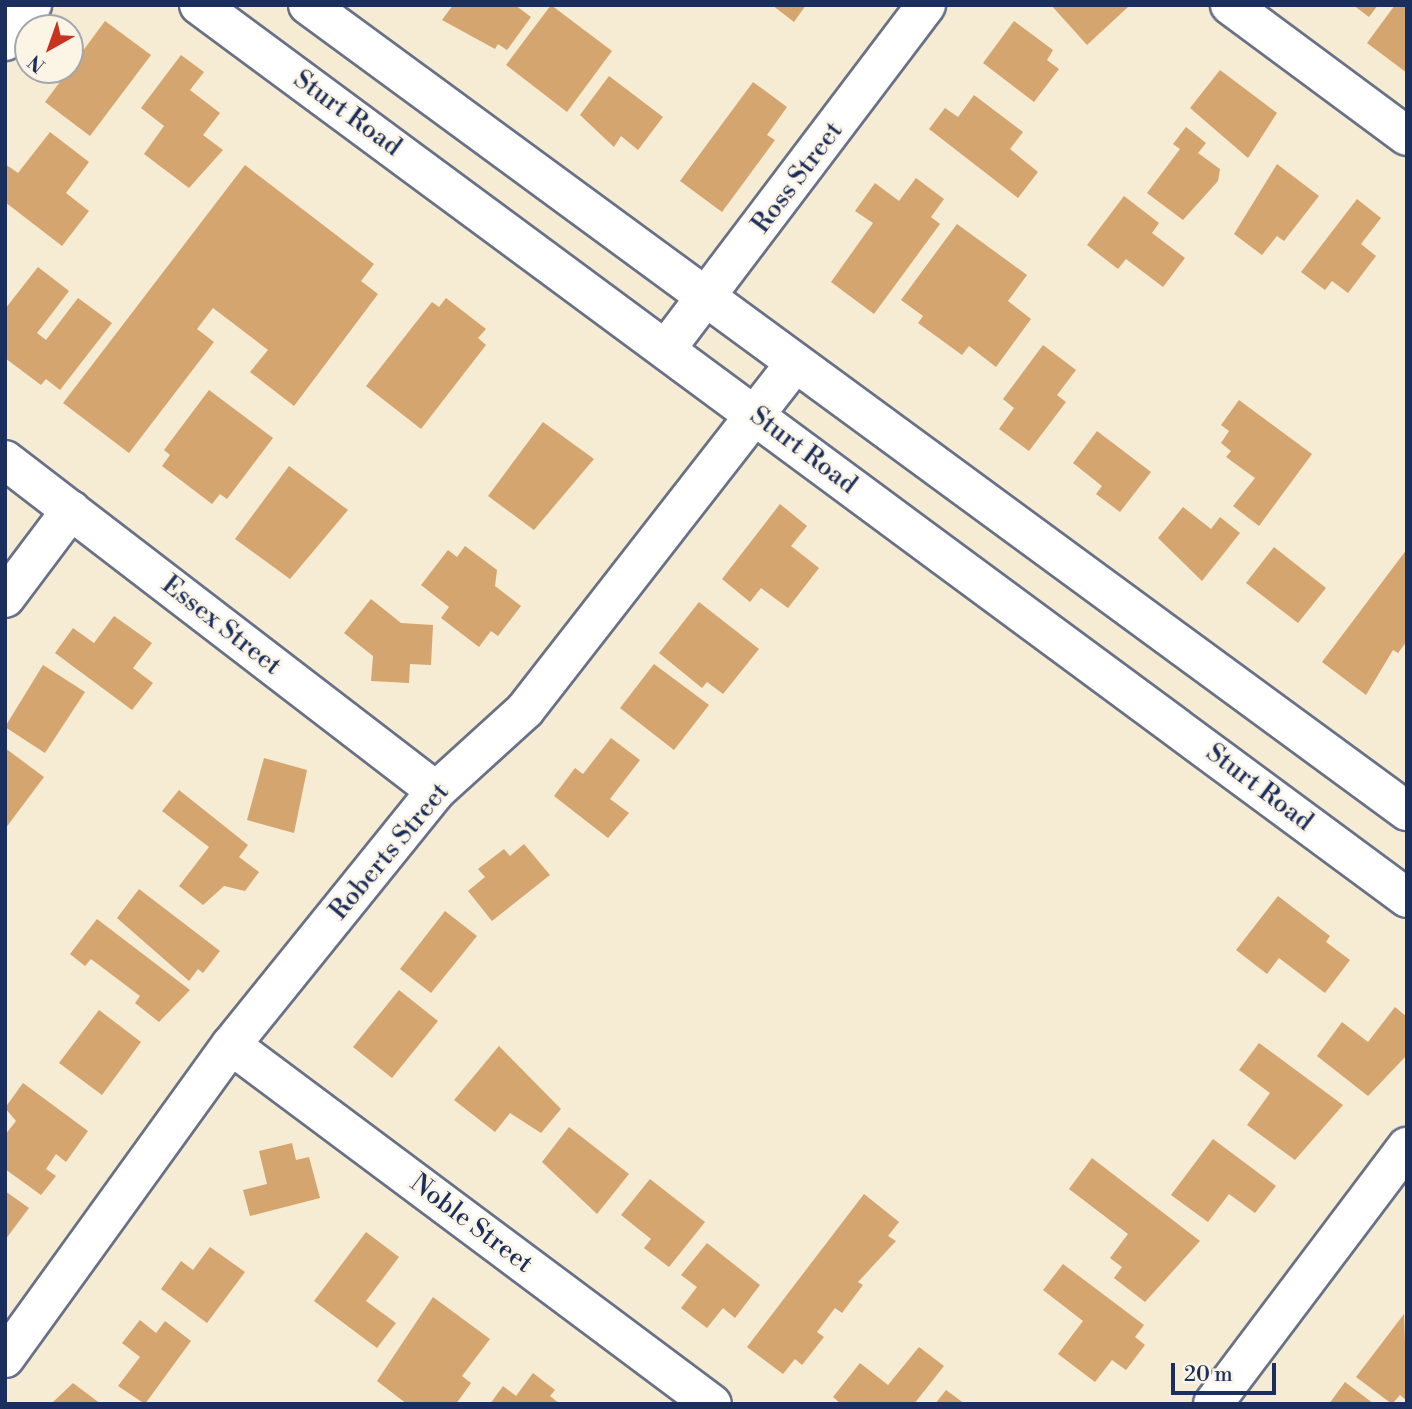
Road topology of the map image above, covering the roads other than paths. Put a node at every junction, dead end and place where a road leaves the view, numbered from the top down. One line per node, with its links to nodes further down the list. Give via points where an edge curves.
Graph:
1 (32, 5): 6 (street)
2 (199, 5): 9 (street, Sturt Road)
3 (308, 5): 8 (street)
4 (926, 5): 8 (street, Ross Street)
5 (1230, 5): 7 (street)
6 (5, 41)
7 (1407, 136)
8 (708, 298): 9 (street, Ross Street); 10 (street)
9 (666, 349): 11 (street, Sturt Road)
10 (795, 363): 11 (street, Roberts Street); 16 (street)
11 (756, 416): 15 (street, Roberts Street, via 525,710); 17 (street, Sturt Road)
12 (5, 460): 13 (street, Essex Street)
13 (71, 510): 14 (street); 15 (street, Essex Street)
14 (5, 598)
15 (436, 792): 18 (street, Roberts Street)
16 (1407, 811)
17 (1407, 898)
18 (231, 1045): 20 (street, Roberts Street); 21 (street, Noble Street)
19 (1407, 1147): 22 (street)
20 (5, 1358)
21 (712, 1404)
22 (1213, 1404)

